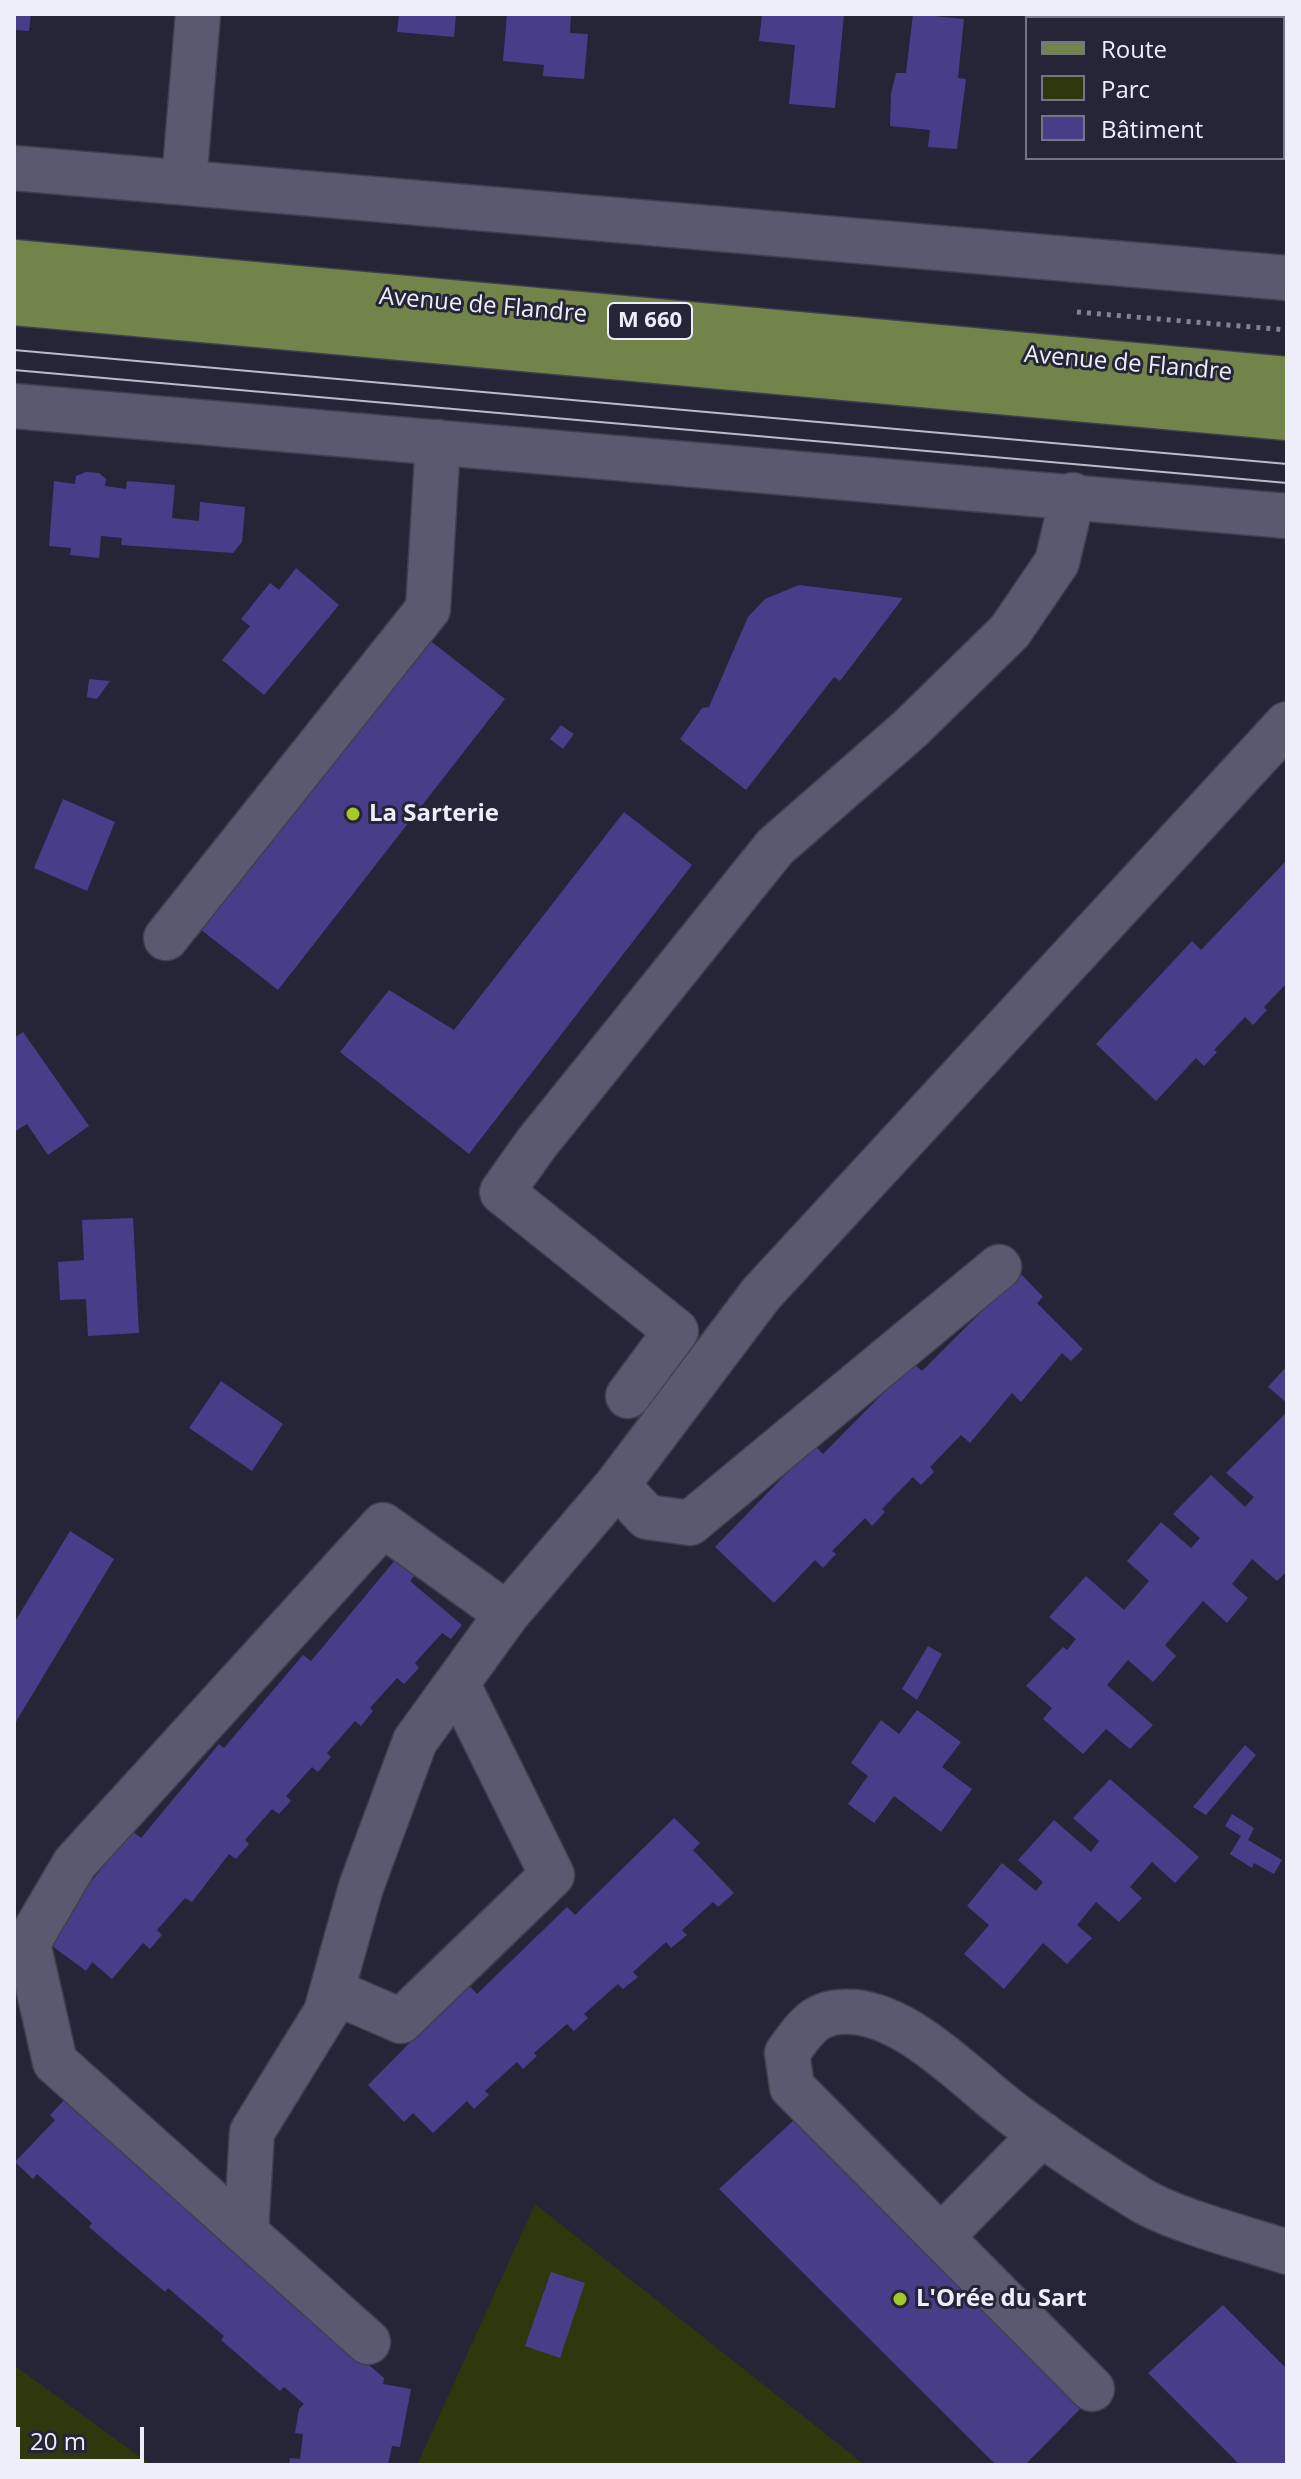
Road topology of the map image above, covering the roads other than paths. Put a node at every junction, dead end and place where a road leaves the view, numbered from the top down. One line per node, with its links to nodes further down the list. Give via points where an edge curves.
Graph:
1 (198, 14): 3 (street)
2 (14, 168): 3 (street)
3 (184, 182): 5 (street)
4 (14, 262): 7 (main road, Avenue de Flandre / M 660)
5 (1287, 278)
6 (14, 303): 9 (main road, Avenue de Flandre / M 660)
7 (1287, 379)
8 (14, 406): 10 (street)
9 (1287, 418)
10 (438, 442): 11 (street); 14 (street, via 428,609)
11 (1073, 495): 12 (street); 16 (street, via 1057,562 1010,631 911,728 775,847 502,1192 676,1331)
12 (1287, 516)
13 (1287, 724): 17 (street, via 761,1294)
14 (166, 938)
15 (999, 1267): 17 (street, via 690,1523 647,1517)
16 (628, 1396)
17 (617, 1485): 18 (street)
18 (507, 1614): 19 (street); 22 (street, via 383,1525 75,1863 28,1943 55,2062)
19 (457, 1683): 20 (street, via 415,1741 361,1887); 20 (street, via 552,1875 401,2021)
20 (332, 1991): 22 (street, via 326,2012 252,2132)
21 (1042, 2134): 23 (street); 23 (street, via 926,2043 889,2024 856,2012 825,2012 805,2028 787,2053 792,2087); 24 (street, via 1147,2203)
22 (246, 2232): 25 (street)
23 (941, 2237): 26 (street)
24 (1287, 2252)
25 (368, 2342)
26 (1092, 2389)

